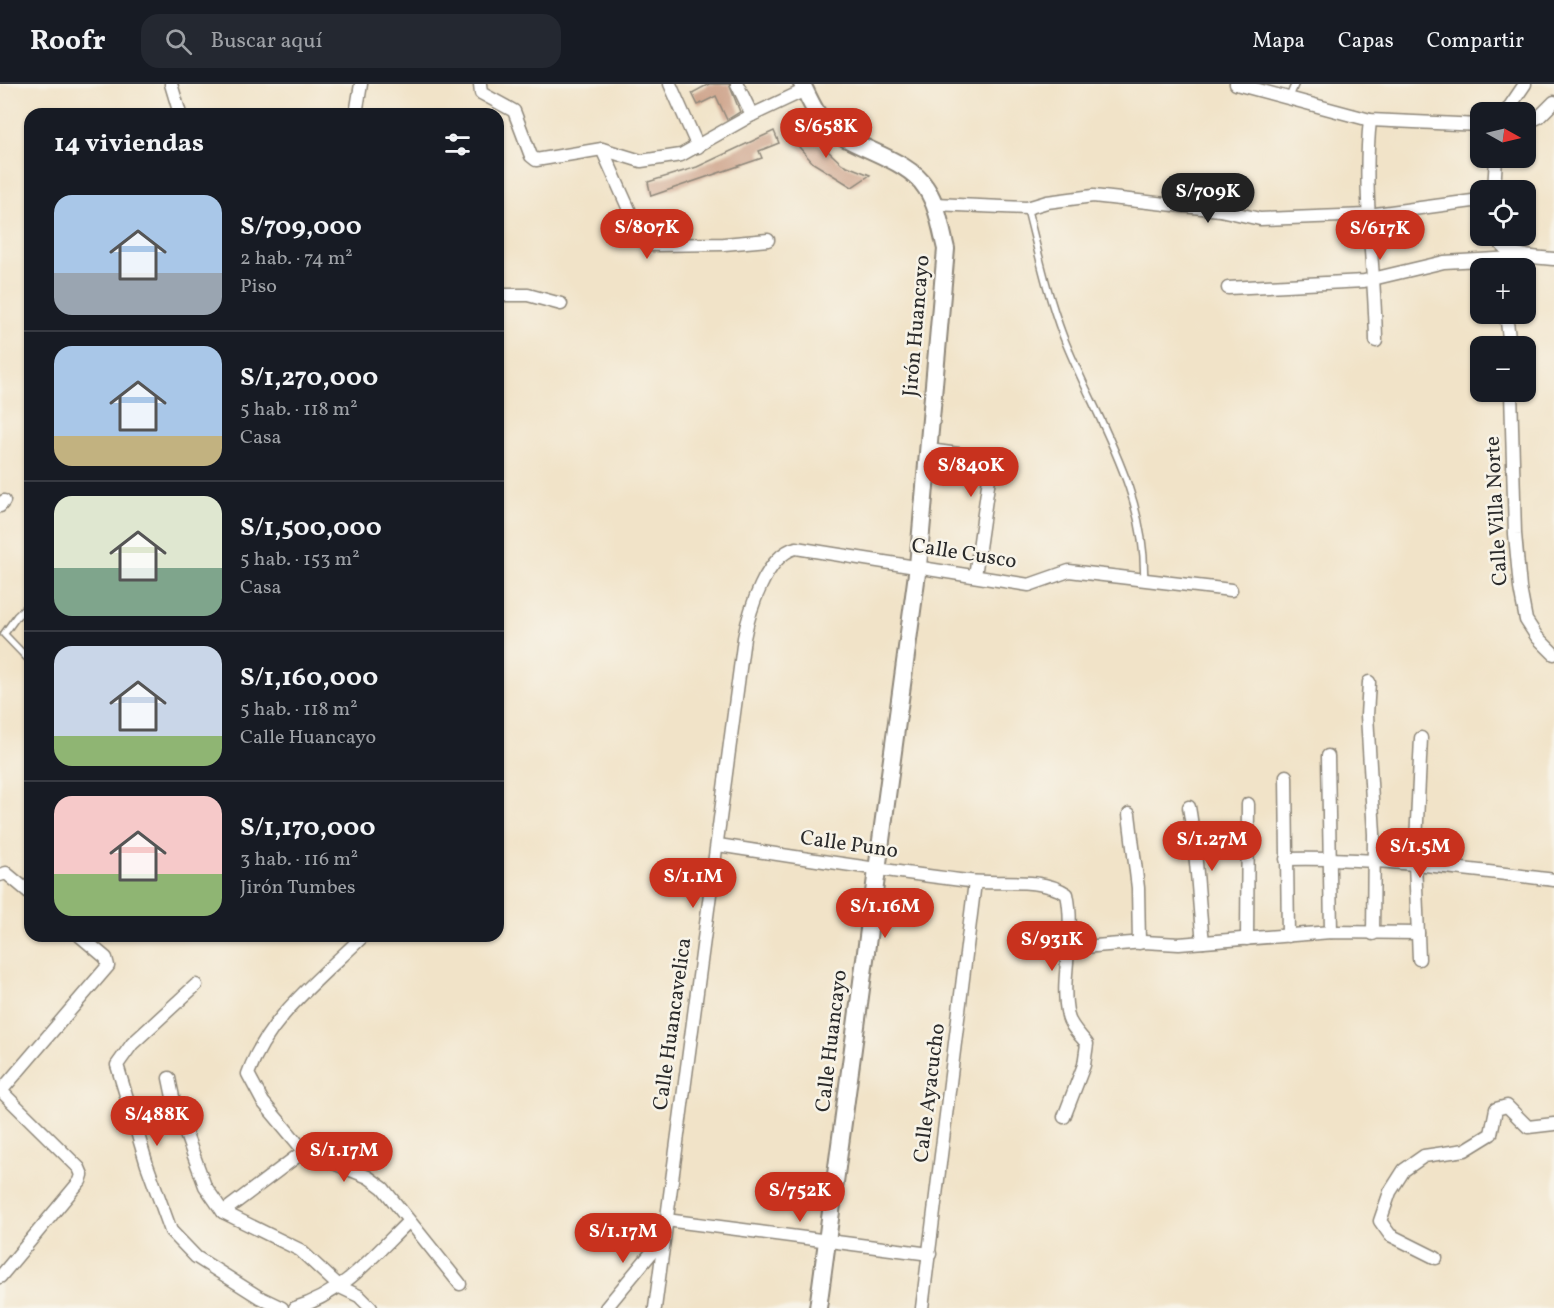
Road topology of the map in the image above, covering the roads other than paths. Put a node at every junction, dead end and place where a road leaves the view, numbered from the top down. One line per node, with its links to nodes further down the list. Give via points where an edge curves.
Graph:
1 (171, 84): 13 (street)
2 (361, 84): 14 (street)
3 (480, 84): 20 (street, via 481,93 514,111 536,160)
4 (670, 84): 19 (street)
5 (737, 84): 15 (street)
6 (1236, 84): 10 (street)
7 (1295, 84): 10 (lane)
8 (1525, 84): 11 (street)
9 (803, 87): 15 (street); 22 (street, Jirón Huancayo, via 824,123 908,170 925,186)
10 (1289, 98): 17 (street)
11 (1513, 102)
12 (1554, 102): 16 (street)
13 (178, 108)
14 (357, 108)
15 (752, 114): 19 (street)
16 (1536, 118)
17 (1370, 120): 18 (street); 24 (street, via 1366,160)
18 (1470, 125)
19 (698, 147): 20 (street, via 681,155 641,161)
20 (602, 149): 25 (street, via 643,242 724,244)
21 (1470, 201): 24 (street)
22 (935, 204): 23 (street); 37 (street, Jirón Huancayo, via 946,249)
23 (1027, 208): 24 (street, via 1093,196 1220,210 1260,219); 41 (lane, via 1063,337 1106,427 1139,520 1145,549)
24 (1368, 215): 31 (street)
25 (768, 240)
26 (1504, 246): 27 (street)
27 (1532, 257): 28 (street); 29 (street)
28 (1526, 258)
29 (1554, 259)
30 (1470, 262): 31 (street, via 1444,262)
31 (1375, 277): 32 (street, via 1364,281); 35 (street)
32 (1228, 288)
33 (504, 295): 34 (street, via 528,295)
34 (561, 304)
35 (1376, 341)
36 (1511, 402): 44 (street, Calle Villa Norte, via 1520,588 1526,620)
37 (929, 450): 39 (street, Jirón Huancayo); 40 (street, via 988,458 991,464)
38 (796, 548): 39 (street, Calle Cusco); 53 (street, Calle Huancavelica, via 780,557 765,579 746,626)
39 (918, 566): 40 (street, Calle Cusco); 58 (street, Calle Huancayo)
40 (975, 576): 41 (street, Calle Cusco, via 1029,585 1069,571)
41 (1144, 582): 42 (street, Calle Cusco)
42 (1231, 590)
43 (24, 610): 45 (lane, via 4,634)
44 (1554, 654)
45 (24, 655)
46 (1369, 682): 56 (street)
47 (1421, 738): 57 (street)
48 (1328, 756): 54 (street)
49 (1286, 776): 55 (street)
50 (1248, 804): 67 (street)
51 (1189, 807): 70 (street, via 1196,843)
52 (1129, 814): 71 (street, via 1138,888)
53 (718, 845): 58 (street, Calle Puno); 81 (street, Calle Huancavelica)
54 (1330, 858): 55 (street); 56 (street); 63 (street)
55 (1287, 859): 66 (street)
56 (1373, 861): 57 (street); 65 (street)
57 (1415, 863): 60 (street); 64 (street)
58 (876, 870): 61 (street, Calle Puno); 84 (street, Calle Huancayo)
59 (1, 874): 62 (street, via 6,873)
60 (1554, 880)
61 (975, 882): 72 (street, Calle Puno, via 1053,885 1067,894); 85 (street, Calle Ayacucho)
62 (24, 888)
63 (1331, 932): 65 (street); 66 (street)
64 (1418, 933): 65 (street); 73 (street)
65 (1373, 934)
66 (1288, 936): 67 (street)
67 (1246, 939): 70 (street)
68 (86, 942): 76 (street, via 109,963)
69 (357, 942): 79 (street, via 281,1016 256,1051 248,1074 263,1102)
70 (1203, 942): 71 (street)
71 (1139, 943): 72 (street)
72 (1071, 948): 77 (street, via 1066,980 1068,1018 1087,1044 1084,1065)
73 (1419, 959)
74 (196, 985): 90 (street, via 132,1044 117,1065 171,1231 196,1257)
75 (169, 1078): 80 (street, via 205,1186)
76 (0, 1091): 87 (street, via 82,1175)
77 (1064, 1117)
78 (1554, 1124): 86 (street, via 1528,1127 1507,1106 1496,1109 1491,1134 1465,1150 1424,1156 1404,1170 1390,1192 1380,1221 1390,1235)
79 (304, 1151): 80 (street); 82 (street, via 368,1177 383,1188)
80 (223, 1212): 89 (street, via 300,1250)
81 (666, 1220): 83 (street, Calle Huancavelica); 84 (street)
82 (409, 1221): 88 (street); 89 (street)
83 (663, 1239): 94 (street); 95 (street, Calle Huancavelica)
84 (828, 1242): 85 (street); 96 (street, Calle Huancayo)
85 (930, 1254): 97 (street, Calle Ayacucho)
86 (1436, 1258)
87 (0, 1277)
88 (460, 1284)
89 (340, 1287): 92 (street); 93 (street, via 359,1296)
90 (260, 1303): 91 (street)
91 (282, 1308)
92 (295, 1308)
93 (371, 1308)
94 (606, 1308)
95 (655, 1308)
96 (818, 1308)
97 (922, 1308)

